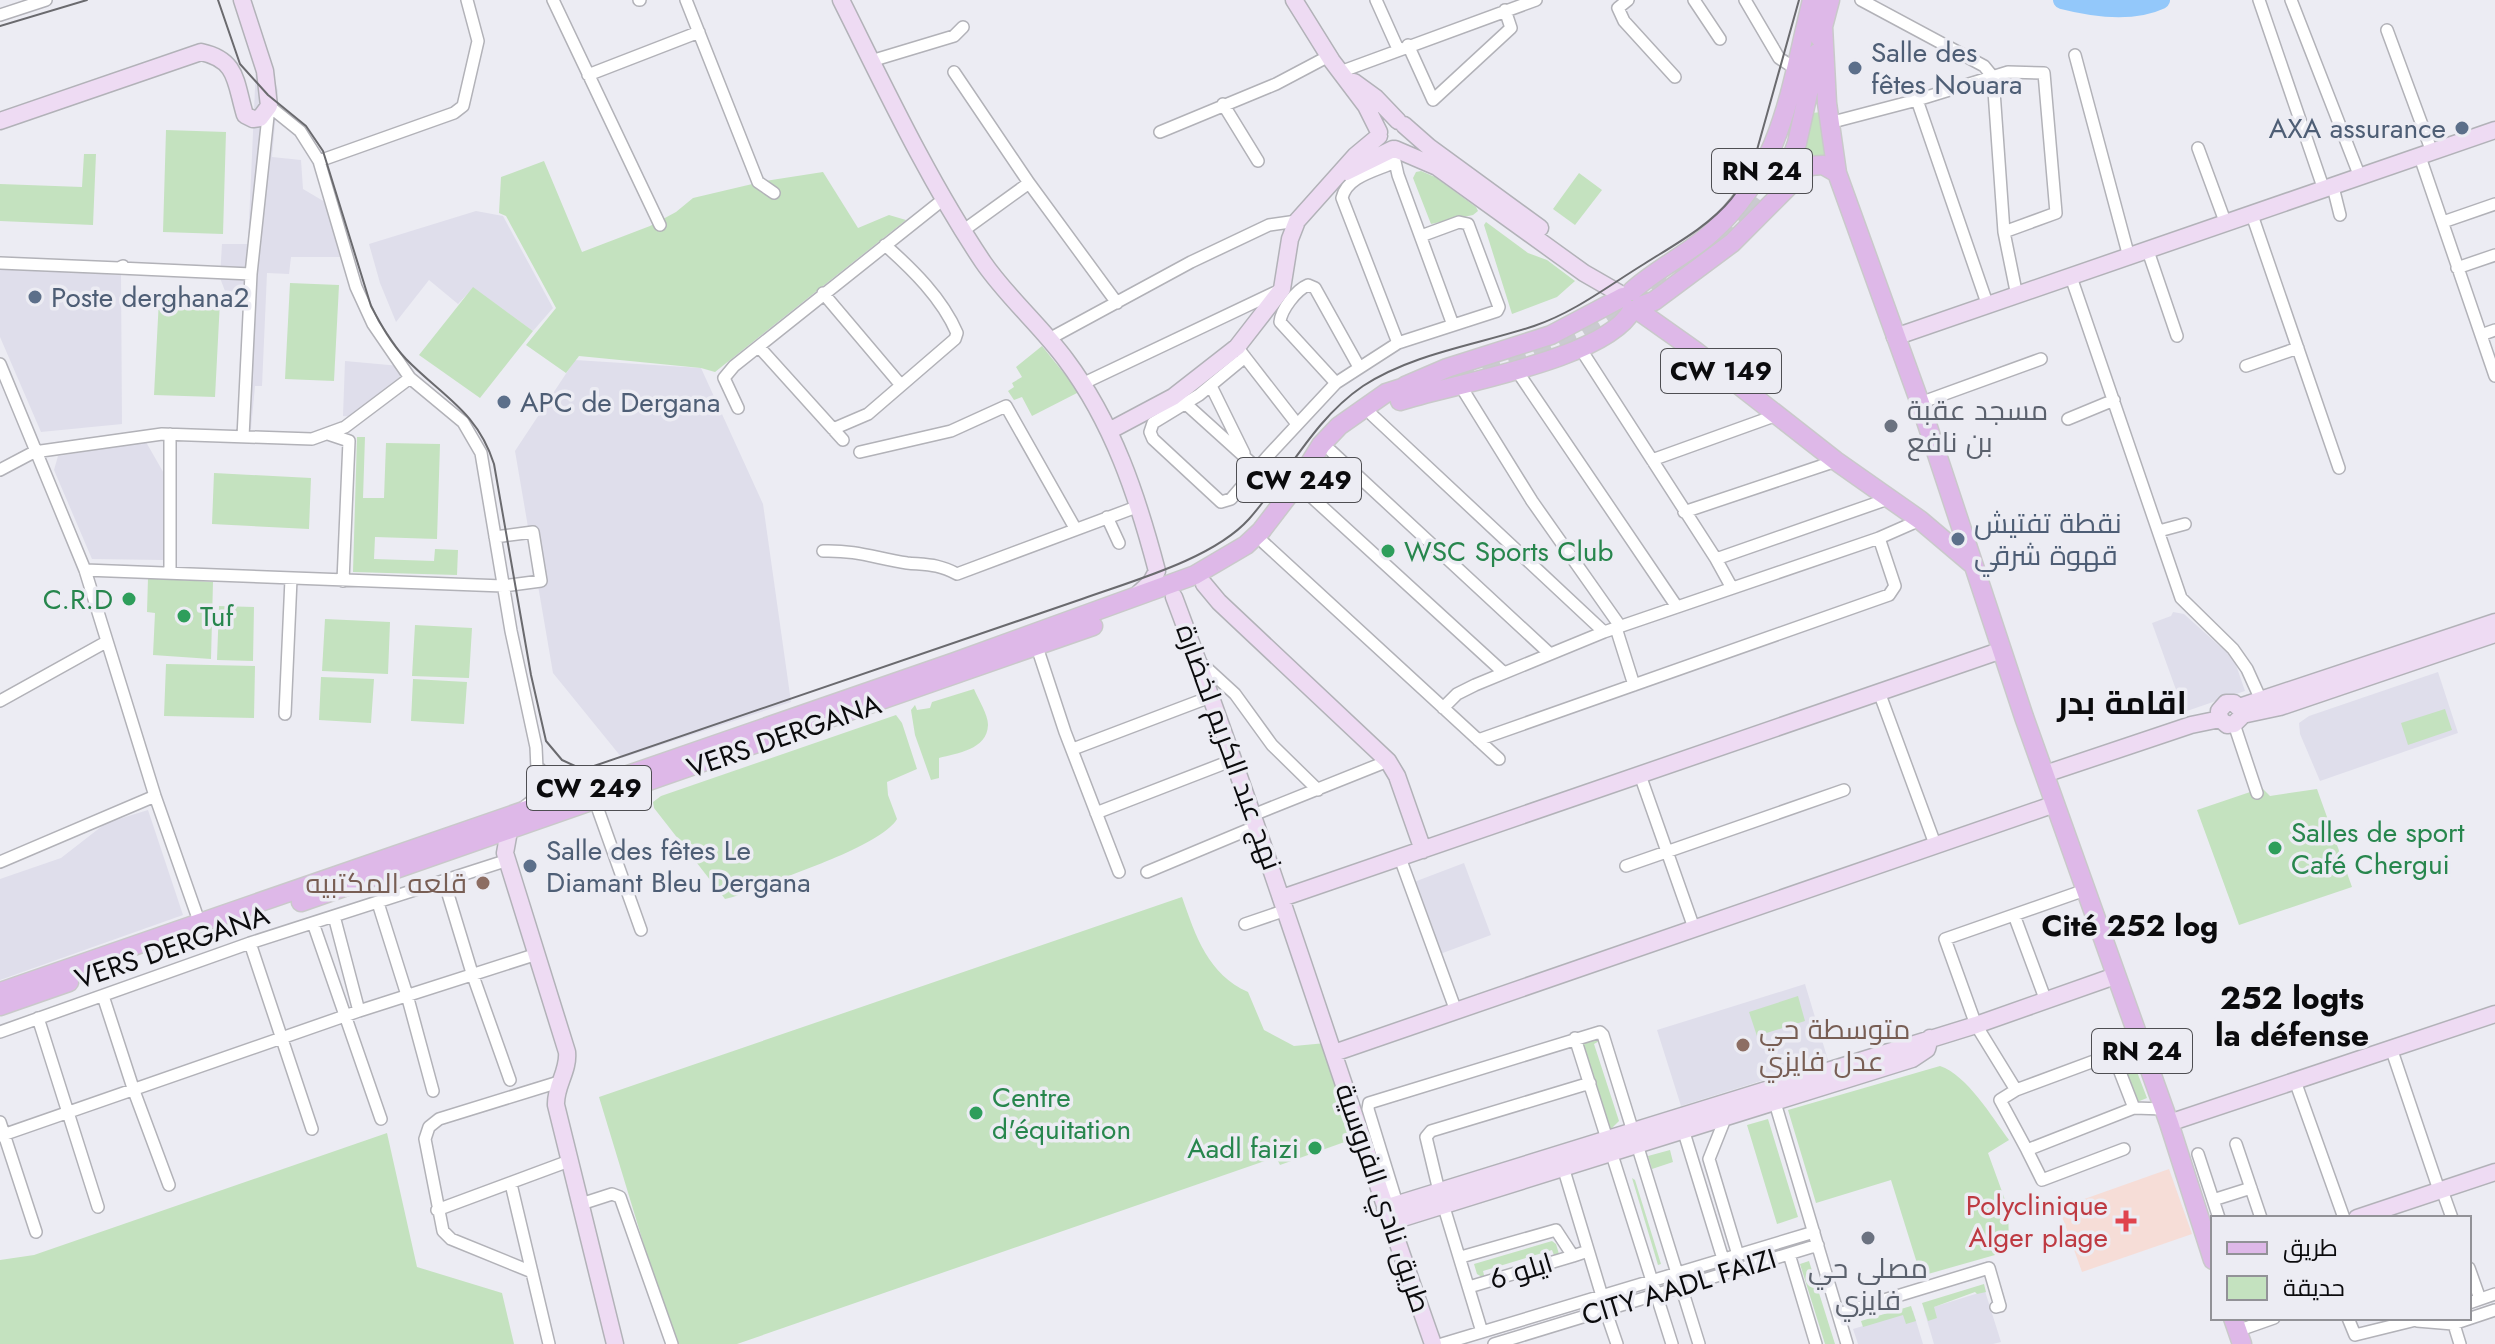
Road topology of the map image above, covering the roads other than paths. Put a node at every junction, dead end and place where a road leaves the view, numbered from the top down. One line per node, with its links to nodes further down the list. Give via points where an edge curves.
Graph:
1 (46, 0): 19 (street)
2 (242, 0): 37 (main road, via 265,71)
3 (467, 0): 47 (street, via 478,41 463,106)
4 (553, 0): 32 (street)
5 (686, 0): 23 (street)
6 (841, 0): 28 (main road)
7 (1294, 0): 27 (main road)
8 (1376, 0): 25 (street)
9 (1536, 0): 18 (street)
10 (1628, 0): 33 (street, via 1618,8 1624,21)
11 (1694, 0): 24 (street)
12 (1745, 0): 29 (street, via 1779,58)
13 (1812, 0): 20 (main road, RN 24)
14 (1830, 0): 20 (main road, RN 24)
15 (1861, 0): 34 (street, via 1984,66)
16 (2259, 0): 54 (street)
17 (2291, 0): 50 (street)
18 (1505, 10): 25 (street); 25 (street, via 1511,28 1433,100)
19 (0, 15)
20 (1814, 26): 29 (main road, RN 24); 40 (main road, RN 24); 52 (main road); 58 (main road, RN 24, via 1797,143)
21 (963, 27): 28 (street, via 954,36)
22 (2387, 30): 46 (street)
23 (699, 32): 32 (street); 55 (street, via 758,182)
24 (1720, 39)
25 (1403, 47): 31 (street)
26 (2075, 55): 72 (street)
27 (1329, 56): 31 (main road); 36 (street)
28 (871, 61): 56 (main road)
29 (1796, 69): 75 (main road, RN 24, via 1755,183 1708,235)
30 (954, 72): 53 (street)
31 (1340, 72): 39 (main road); 43 (main road)
32 (588, 75): 64 (street)
33 (1675, 77)
34 (1993, 77): 35 (street); 67 (street); 67 (street, via 2044,73 2056,213)
35 (1917, 100): 40 (street); 84 (street)
36 (1223, 104): 42 (street); 48 (street)
37 (269, 106): 38 (main road, via 260,118 245,115 227,63 201,52); 47 (street, via 300,131); 76 (street)
38 (0, 121)
39 (1401, 123): 43 (main road, via 1386,122); 45 (main road, via 1407,137); 65 (main road)
40 (1829, 123): 49 (main road, RN 24)
41 (2495, 130): 46 (main road)
42 (1160, 132)
43 (1379, 134): 45 (main road); 51 (main road)
44 (2198, 148): 63 (street)
45 (1394, 152): 51 (main road); 65 (main road, via 1437,167); 68 (street); 92 (street, via 1353,181 1342,198)
46 (2426, 154): 50 (main road); 62 (street)
47 (319, 161): 103 (street, via 356,287 373,324)
48 (1258, 161)
49 (1837, 173): 58 (main road, RN 24, via 1823,165 1809,166); 90 (main road, RN 24)
50 (2360, 177): 54 (main road)
51 (1335, 179): 61 (main road)
52 (1774, 179)
53 (1029, 183): 66 (street); 82 (street)
54 (2328, 188): 59 (main road); 60 (street)
55 (774, 193)
56 (945, 198): 66 (main road); 69 (street)
57 (2495, 204): 62 (street)
58 (1770, 205): 79 (main road, RN 24, via 1732,243)
59 (2252, 215): 63 (main road); 95 (street)
60 (2340, 215)
61 (1297, 221): 78 (main road); 82 (street, via 1269,225)
62 (2443, 222): 74 (street)
63 (2226, 224): 70 (main road)
64 (660, 225)
65 (1528, 226): 83 (main road, via 1590,266)
66 (964, 230): 91 (main road, via 985,264)
67 (2004, 232): 81 (street)
68 (1421, 236): 86 (street); 86 (street, via 1459,222 1472,228 1499,307)
69 (885, 245): 80 (street); 105 (street, via 942,306 957,333)
70 (2148, 251): 72 (main road); 89 (street)
71 (2495, 255): 74 (street)
72 (2129, 257): 77 (main road)
73 (0, 263): 76 (street)
74 (2457, 268): 88 (street)
75 (1661, 269): 79 (main road, via 1658,281); 83 (main road, RN 24)
76 (251, 274): 123 (street)
77 (2071, 277): 81 (main road); 111 (street)
78 (1282, 289): 96 (main road); 106 (street)
79 (1670, 289): 83 (main road, RN 24)
80 (823, 293): 93 (street); 105 (street)
81 (2017, 296): 84 (main road)
82 (1117, 303): 91 (street)
83 (1630, 306): 85 (main road); 85 (main road, via 1640,319); 94 (main road); 110 (main road, via 1447,368)
84 (1988, 306): 90 (main road)
85 (1659, 324): 116 (main road, CW 149)
86 (1453, 325): 92 (street)
87 (2495, 330): 88 (street)
88 (2481, 335): 102 (street)
89 (2177, 336)
90 (1895, 337): 112 (main road, RN 24)
91 (1049, 339): 106 (main road)
92 (1398, 343): 100 (street)
93 (759, 347): 114 (street, via 724,378); 119 (street)
94 (1580, 348): 101 (main road); 129 (street)
95 (2298, 348): 99 (street); 131 (street)
96 (1241, 352): 108 (street); 118 (street); 120 (main road)
97 (2041, 359): 112 (street)
98 (0, 364): 126 (street)
99 (2246, 366)
100 (1359, 367): 104 (street); 104 (street, via 1315,288 1304,286 1280,322)
101 (1517, 371): 107 (main road); 165 (street)
102 (2495, 376)
103 (410, 378): 122 (street); 145 (street, via 471,434 481,453)
104 (1336, 383): 118 (street)
105 (900, 384): 119 (street, via 868,414)
106 (1082, 384): 120 (main road)
107 (1460, 385): 110 (main road); 163 (street, via 1532,501)
108 (1211, 386): 113 (street); 128 (street)
109 (1414, 389): 110 (main road, VERS DERGANA)
110 (1388, 399): 115 (main road, VERS DERGANA); 157 (main road, CW 249, via 1359,410 1330,436 1246,545)
111 (2114, 400): 117 (street); 144 (street)
112 (1920, 403): 137 (main road, RN 24)
113 (1186, 404): 128 (street); 132 (street, via 1153,423 1151,436 1218,500 1231,499)
114 (738, 408)
115 (1372, 415): 125 (main road, VERS DERGANA); 166 (street)
116 (1777, 415): 129 (street); 130 (main road, CW 149)
117 (2068, 419)
118 (1297, 424): 132 (street)
119 (833, 429): 124 (street)
120 (1109, 431): 136 (main road)
121 (170, 434): 123 (street); 126 (street); 155 (street)
122 (328, 434): 123 (street, via 312,439); 158 (street, via 349,441)
123 (243, 437)
124 (843, 440)
125 (1331, 451): 134 (main road, VERS DERGANA); 173 (street)
126 (34, 452): 133 (street); 153 (street)
127 (860, 452): 142 (street, via 951,431 1006,406)
128 (1247, 458): 132 (street)
129 (1652, 460): 138 (street)
130 (1836, 461): 135 (main road, CW 149); 138 (street)
131 (2339, 468)
132 (1258, 469)
133 (0, 470)
134 (1305, 491): 148 (main road, VERS DERGANA); 176 (street)
135 (1888, 499): 140 (main road, CW 149); 151 (street)
136 (1139, 506): 139 (street); 154 (main road)
137 (1956, 508): 143 (main road, via 1954,523); 149 (main road, RN 24)
138 (1684, 512): 151 (street)
139 (1107, 517): 142 (street); 147 (street)
140 (1920, 520): 143 (main road); 146 (street); 152 (main road, CW 149)
141 (2185, 524): 144 (street)
142 (1075, 528): 150 (street, via 957,574 938,565 851,550)
143 (1940, 530): 149 (main road)
144 (2159, 531): 180 (street, via 2181,598 2233,649)
145 (495, 537): 160 (street); 160 (street, via 533,532 536,548 541,581)
146 (1879, 538): 161 (street); 177 (street, via 1895,586 1889,595)
147 (1119, 543)
148 (1264, 543): 159 (main road, VERS DERGANA); 182 (street)
149 (1967, 545): 152 (main road, RN 24)
150 (823, 551)
151 (1716, 559): 161 (street)
152 (1974, 566): 172 (main road, RN 24)
153 (85, 570): 155 (street); 170 (street)
154 (1157, 571): 157 (main road); 164 (main road)
155 (170, 573): 156 (street)
156 (291, 579): 158 (street); 183 (street)
157 (1185, 580): 164 (main road, CW 249)
158 (343, 581): 160 (street)
159 (1204, 584): 162 (main road, VERS DERGANA); 189 (main road)
160 (503, 586): 190 (street)
161 (1732, 588): 165 (street)
162 (1174, 597): 171 (main road, VERS DERGANA); 174 (main road, نهج عبد الكريم لخضارة)
163 (1601, 597): 166 (street); 168 (street)
164 (1130, 600): 175 (main road, CW 249)
165 (1677, 607): 168 (street)
166 (1582, 612): 168 (street)
167 (2495, 622): 180 (main road)
168 (1613, 628): 173 (street); 177 (street)
169 (2495, 634): 184 (main road, via 2280,707)
170 (106, 642): 181 (street); 197 (street)
171 (1037, 647): 175 (main road, VERS DERGANA); 186 (street)
172 (2002, 650): 178 (main road); 191 (main road, RN 24)
173 (1549, 653): 176 (street)
174 (1199, 661): 179 (main road, نهج عبد الكريم لخضارة); 193 (street, via 1235,694 1272,745)
175 (956, 668): 196 (main road, VERS DERGANA)
176 (1503, 672): 182 (street, via 1457,694)
177 (1634, 685): 185 (street)
178 (1879, 692): 192 (main road); 203 (street)
179 (1210, 697): 186 (street); 188 (main road, نهج عبد الكريم لخضارة)
180 (2261, 700): 184 (main road)
181 (0, 701)
182 (1443, 708): 185 (street)
183 (285, 714)
184 (2231, 715): 191 (main road, via 2189,718); 195 (street)
185 (1478, 740): 187 (street)
186 (1073, 749): 199 (street)
187 (1499, 759)
188 (1233, 760): 199 (street); 200 (main road, نهج عبد الكريم لخضارة)
189 (1388, 761): 193 (street); 204 (main road)
190 (538, 765): 196 (street, via 554,785); 201 (street, via 538,790)
191 (2044, 770): 198 (main road, RN 24)
192 (1640, 775): 204 (main road); 205 (street)
193 (1318, 790): 200 (street)
194 (1844, 790): 205 (street)
195 (2257, 793)
196 (592, 795): 201 (main road, VERS DERGANA); 222 (street)
197 (155, 796): 208 (street); 219 (street)
198 (2055, 804): 203 (main road); 213 (main road, RN 24)
199 (1096, 813): 210 (street)
200 (1255, 820): 211 (street); 215 (main road, نهج عبد الكريم لخضارة)
201 (513, 823): 202 (main road, VERS DERGANA); 206 (main road); 219 (main road, CW 249)
202 (489, 838): 206 (main road); 231 (main road, VERS DERGANA)
203 (1935, 844): 221 (main road)
204 (1423, 850): 207 (main road)
205 (1666, 851): 209 (street); 221 (street)
206 (506, 856): 212 (street); 224 (main road)
207 (1400, 858): 215 (main road); 233 (street)
208 (0, 862)
209 (1626, 866)
210 (1119, 872)
211 (1147, 872)
212 (444, 881): 214 (street); 225 (street)
213 (2085, 890): 216 (street); 226 (main road, RN 24)
214 (378, 903): 217 (street); 228 (street)
215 (1284, 904): 220 (street); 243 (main road, نهج عبد الكريم لخضارة)
216 (2014, 915): 230 (street); 237 (street, via 1945,939)
217 (334, 916): 218 (street); 232 (street)
218 (313, 923): 223 (street); 235 (street)
219 (200, 924): 227 (main road, CW 249)
220 (1245, 924)
221 (1694, 928): 233 (main road)
222 (641, 930)
223 (250, 943): 229 (street); 241 (street)
224 (537, 954): 225 (street); 246 (main road, via 567,1052)
225 (472, 973): 228 (street); 245 (street)
226 (2115, 976): 230 (main road); 239 (main road, RN 24)
227 (0, 992)
228 (407, 995): 232 (street); 251 (street)
229 (103, 996): 236 (street); 250 (street)
230 (2046, 1001): 237 (main road)
231 (0, 1006)
232 (359, 1011): 235 (street)
233 (1456, 1011): 243 (main road)
234 (2495, 1014): 242 (main road)
235 (345, 1016): 241 (street); 257 (street)
236 (38, 1018): 238 (street); 254 (street)
237 (1976, 1025): 249 (street); 252 (main road)
238 (0, 1032)
239 (2136, 1035): 244 (street); 255 (main road, RN 24)
240 (1575, 1038): 248 (street); 262 (street, via 1603,1034); 280 (street, via 1369,1103)
241 (280, 1039): 250 (street); 260 (street)
242 (2391, 1048): 247 (main road); 274 (street)
243 (1334, 1053): 280 (main road, طريق نادي الفروسية)
244 (2113, 1054): 249 (street); 253 (street)
245 (510, 1080)
246 (562, 1081): 268 (main road, via 556,1099); 277 (main road); 279 (street, via 434,1123 425,1139)
247 (2295, 1081): 255 (main road); 284 (street)
248 (1590, 1083): 264 (street); 275 (street, via 1431,1131 1426,1140)
249 (2016, 1090): 266 (street, via 2000,1100)
250 (134, 1091): 254 (street); 272 (street)
251 (433, 1091)
252 (1773, 1094): 256 (main road); 259 (main road); 287 (street)
253 (2134, 1108): 255 (street); 266 (street)
254 (69, 1114): 261 (street); 278 (street)
255 (2166, 1116): 291 (main road, RN 24)
256 (1721, 1117): 259 (main road); 292 (street, via 1709,1159)
257 (381, 1119)
258 (0, 1122): 261 (street)
259 (1681, 1123): 262 (main road); 295 (street)
260 (312, 1129)
261 (2, 1136): 286 (street)
262 (1635, 1137): 264 (main road); 297 (street)
263 (2236, 1144): 273 (street)
264 (1610, 1145): 269 (main road); 275 (main road); 298 (street)
265 (2124, 1149): 266 (street, via 2042,1180)
266 (2027, 1150)
267 (2198, 1154): 276 (street)
268 (569, 1161): 271 (street); 277 (main road)
269 (1563, 1167): 275 (main road); 289 (street)
270 (2495, 1172): 274 (main road)
271 (511, 1184): 279 (street); 296 (street)
272 (169, 1185)
273 (2251, 1188): 276 (street); 283 (street)
274 (2440, 1190): 281 (main road); 285 (street)
275 (1441, 1198): 280 (main road); 294 (street)
276 (2213, 1200): 282 (street)
277 (585, 1202): 318 (main road); 319 (main road); 320 (street, via 612,1194 620,1197)
278 (98, 1207)
279 (437, 1210): 296 (street, via 451,1239)
280 (1393, 1213): 321 (main road, طريق نادي الفروسية)
281 (2379, 1215)
282 (2218, 1216)
283 (2260, 1216)
284 (2343, 1216)
285 (2451, 1216)
286 (36, 1232)
287 (1814, 1232): 288 (street); 292 (street)
288 (1818, 1245): 290 (street, CITY AADL FAIZI); 309 (street)
289 (1588, 1251): 293 (street, ايلو 6); 304 (street)
290 (1789, 1254): 300 (street, CITY AADL FAIZI); 327 (street)
291 (2211, 1254)
292 (1738, 1255): 295 (street)
293 (1573, 1256): 294 (street, via 1556,1230); 301 (street, ايلو 6)
294 (1461, 1257): 301 (street)
295 (1723, 1259): 297 (street)
296 (532, 1272): 317 (street)
297 (1677, 1273): 298 (street); 300 (street)
298 (1652, 1281): 302 (street); 304 (street)
299 (2471, 1281): 305 (street)
300 (1681, 1286): 302 (street, CITY AADL FAIZI); 326 (street)
301 (1469, 1287): 316 (street)
302 (1656, 1294): 307 (street, CITY AADL FAIZI); 325 (street)
303 (2495, 1294): 305 (street)
304 (1602, 1296): 316 (street)
305 (2474, 1301)
306 (1996, 1307): 309 (street, via 2000,1306 1989,1268)
307 (1605, 1309): 323 (street, CITY AADL FAIZI); 324 (street)
308 (2495, 1310): 310 (street)
309 (1838, 1314): 328 (street)
310 (2471, 1316)
311 (2268, 1320): 315 (street)
312 (2349, 1320): 313 (street, via 2355,1335)
313 (2414, 1320)
314 (2453, 1321): 329 (street)
315 (2237, 1331)
316 (1482, 1332): 322 (street)
317 (549, 1344)
318 (615, 1344)
319 (625, 1344)
320 (672, 1344)
321 (1433, 1344)
322 (1442, 1344)
323 (1494, 1344)
324 (1617, 1344)
325 (1672, 1344)
326 (1699, 1344)
327 (1816, 1344)
328 (1847, 1344)
329 (2460, 1344)

